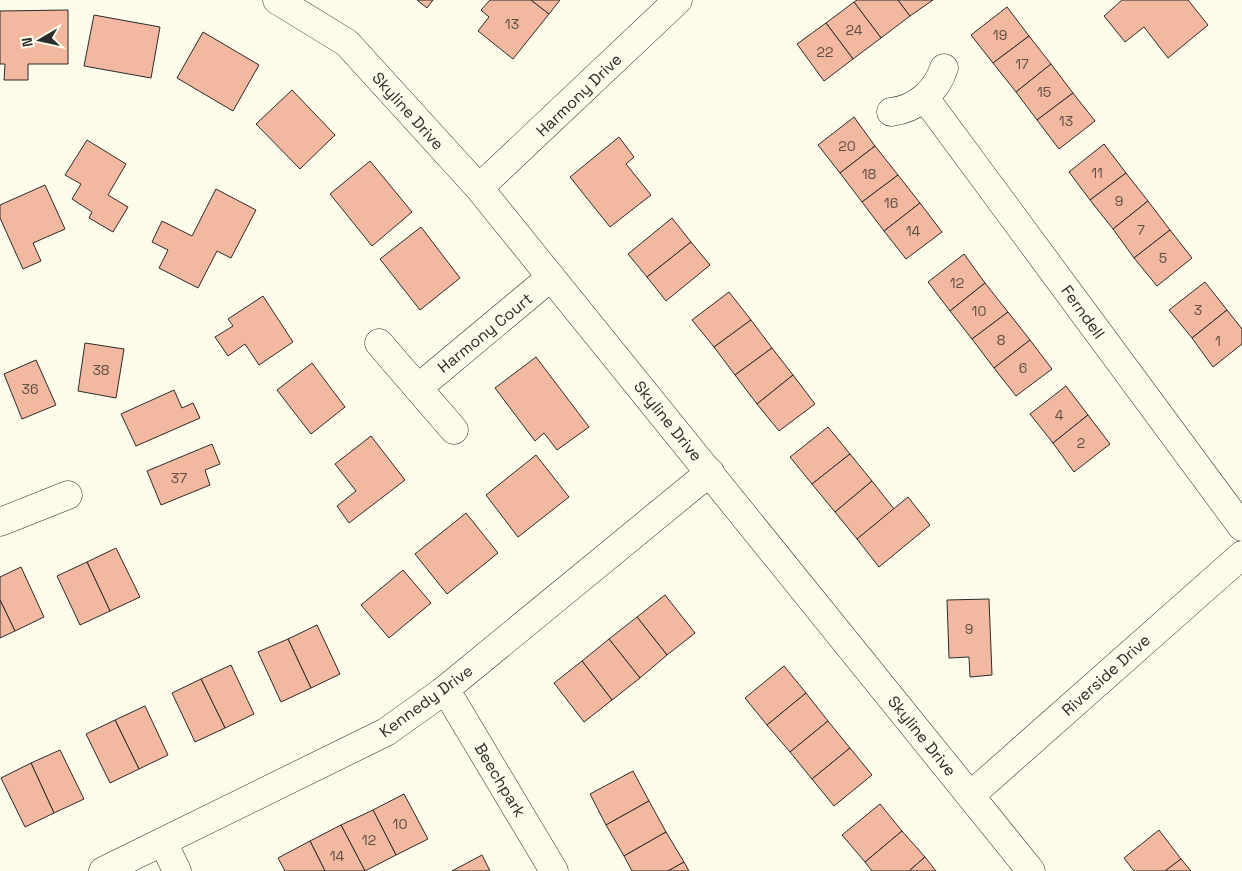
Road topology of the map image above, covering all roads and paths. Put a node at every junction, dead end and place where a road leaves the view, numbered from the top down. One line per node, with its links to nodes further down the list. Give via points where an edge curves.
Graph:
1 (277, 0): 6 (street, Skyline Drive, via 347,43)
2 (678, 0): 6 (street, Harmony Drive)
3 (944, 68): 4 (street, via 940,81)
4 (924, 98): 5 (street, via 904,110); 14 (street, Ferndell)
5 (891, 112)
6 (479, 188): 7 (street, Skyline Drive)
7 (551, 277): 9 (street, Harmony Court); 11 (street, Skyline Drive)
8 (379, 343): 9 (street)
9 (418, 388): 10 (street)
10 (454, 430)
11 (710, 472): 16 (street, Kennedy Drive); 17 (street, Skyline Drive)
12 (68, 495): 13 (street)
13 (0, 522)
14 (1242, 527)
15 (1242, 555): 17 (street, Riverside Drive)
16 (442, 692): 18 (street, Kennedy Drive, via 386,732); 21 (street, Beechpark, via 453,702)
17 (970, 795): 22 (street, Skyline Drive)
18 (163, 842): 19 (street, Kennedy Drive); 20 (street)
19 (103, 871)
20 (178, 871)
21 (554, 871)
22 (1031, 871)

